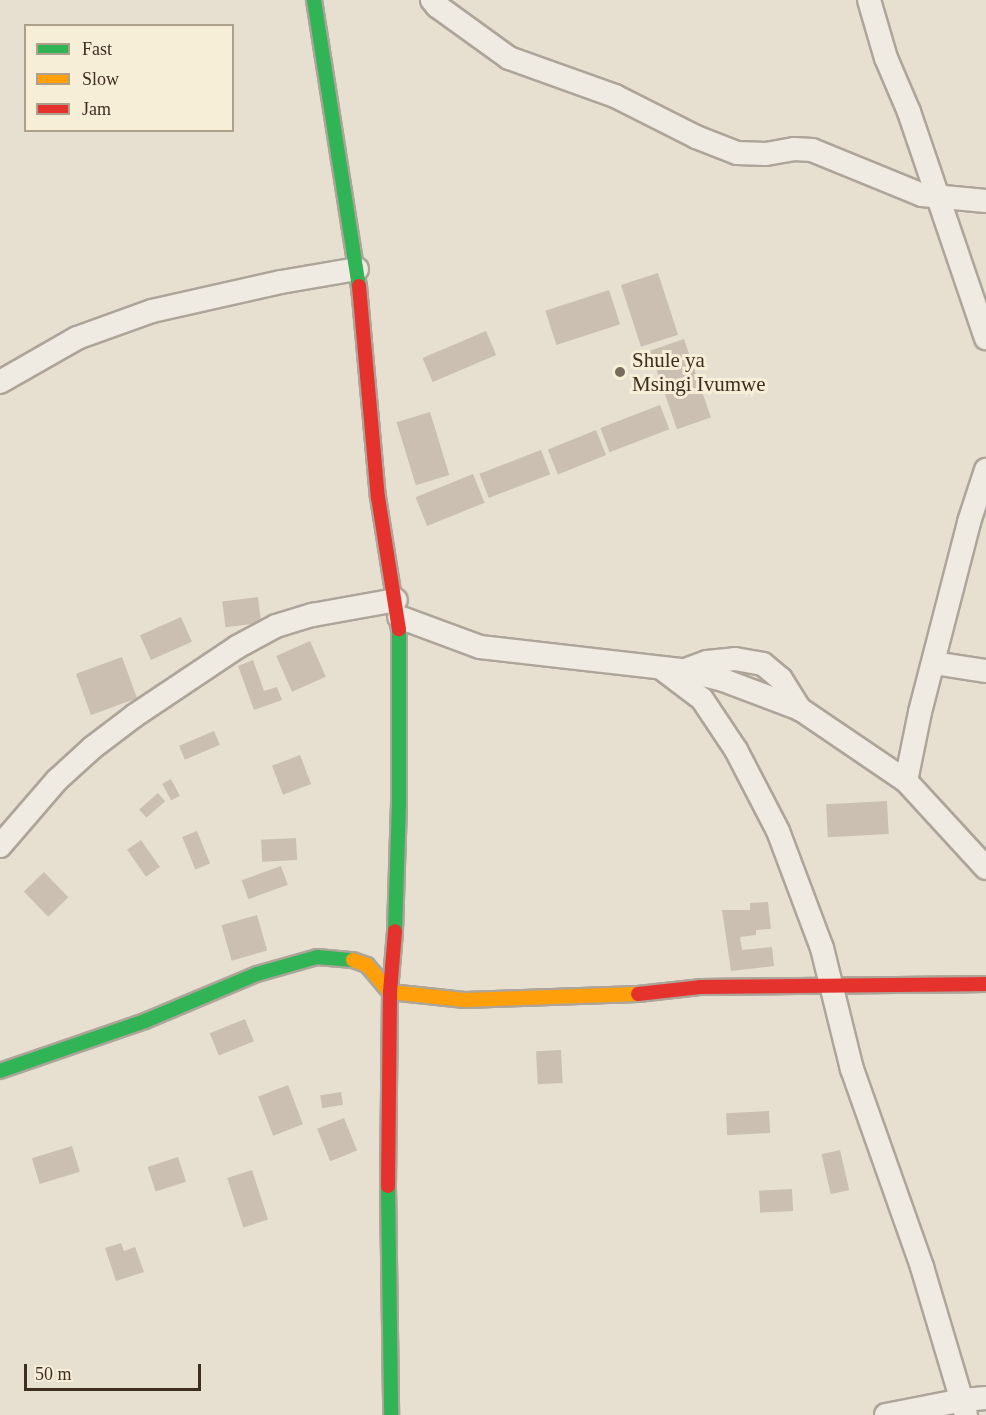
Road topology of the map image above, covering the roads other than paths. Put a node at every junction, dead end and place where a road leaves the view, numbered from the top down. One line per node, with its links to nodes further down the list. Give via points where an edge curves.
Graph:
1 (314, 0): 6 (street)
2 (432, 0): 4 (street, via 509,58 615,96 737,153 812,150 922,195)
3 (869, 0): 4 (street, via 886,58)
4 (938, 196): 5 (street); 7 (street)
5 (986, 201)
6 (357, 269): 8 (street, via 152,311 78,338); 10 (street, via 378,497)
7 (986, 338)
8 (0, 382)
9 (986, 470): 11 (street)
10 (398, 608): 12 (street, via 480,647); 15 (street, via 313,615 276,626 237,646 92,748 57,780); 19 (street, via 399,802)
11 (934, 663): 13 (street); 14 (street)
12 (672, 669): 14 (street, via 723,680 800,709); 18 (street, via 702,699 736,750 778,831 808,906)
13 (986, 671)
14 (906, 781): 16 (street)
15 (0, 846)
16 (986, 868)
17 (986, 984): 18 (street)
18 (832, 985): 19 (street, via 700,987 621,996 465,1000); 22 (street, via 852,1069 922,1267)
19 (390, 992): 20 (street, via 367,965 347,958 317,957 257,974 145,1021); 23 (street, via 387,1245)
20 (0, 1071)
21 (986, 1398): 22 (street)
22 (964, 1407): 24 (street)
23 (391, 1415)
24 (886, 1415)

